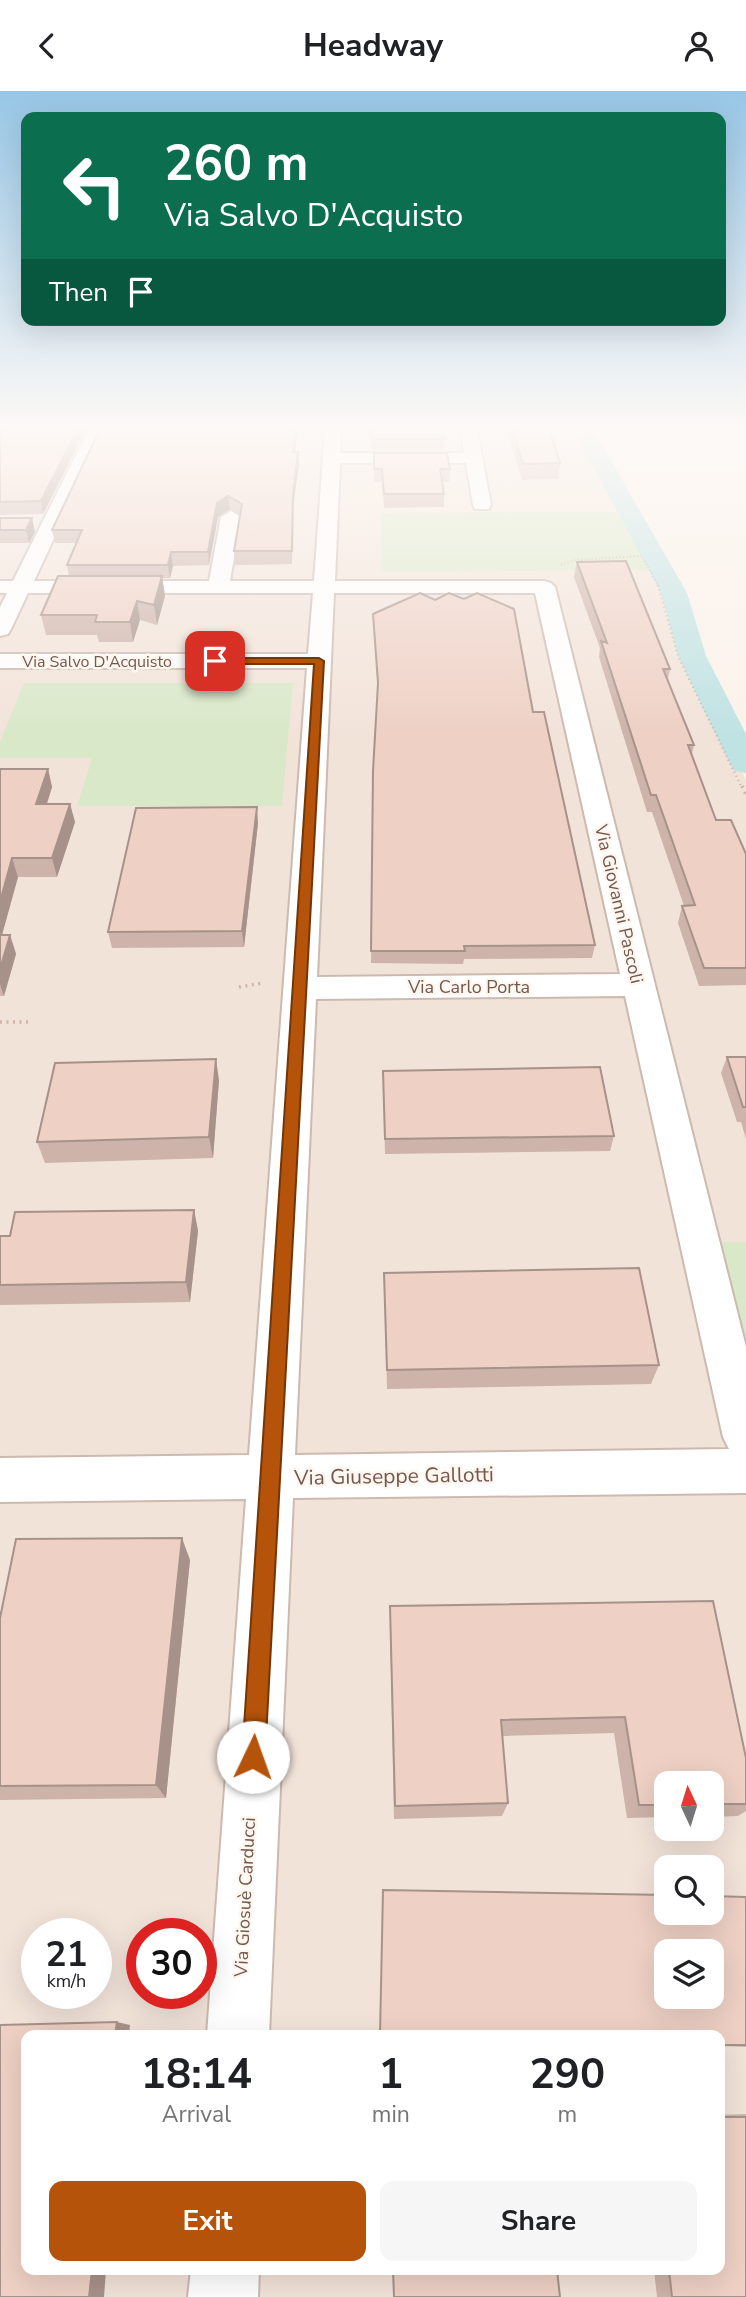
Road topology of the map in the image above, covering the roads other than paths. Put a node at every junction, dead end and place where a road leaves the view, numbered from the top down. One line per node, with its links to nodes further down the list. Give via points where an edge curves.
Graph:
1 (45, 532): 4 (street)
2 (228, 532): 6 (street)
3 (326, 532): 5 (street, Via Giosuè Carducci)
4 (9, 587): 6 (street); 7 (street)
5 (323, 587): 6 (street); 9 (street, Via Giosuè Carducci); 10 (street, Via Giovanni Pascoli, via 542,579)
6 (218, 588)
7 (0, 629)
8 (0, 661): 9 (street, Via Salvo D'Acquisto)
9 (319, 661): 11 (street, Via Giosuè Carducci)
10 (638, 985): 11 (street, Via Carlo Porta); 12 (street, Via Giovanni Pascoli)
11 (301, 988): 14 (street, Via Giosuè Carducci)
12 (746, 1437)
13 (746, 1471): 14 (street, Via Giuseppe Gallotti)
14 (269, 1478): 15 (street, Via Giuseppe Gallotti); 16 (street, Via Giosuè Carducci)
15 (0, 1480)
16 (238, 2030)
17 (225, 2275): 18 (street)
18 (223, 2297)

